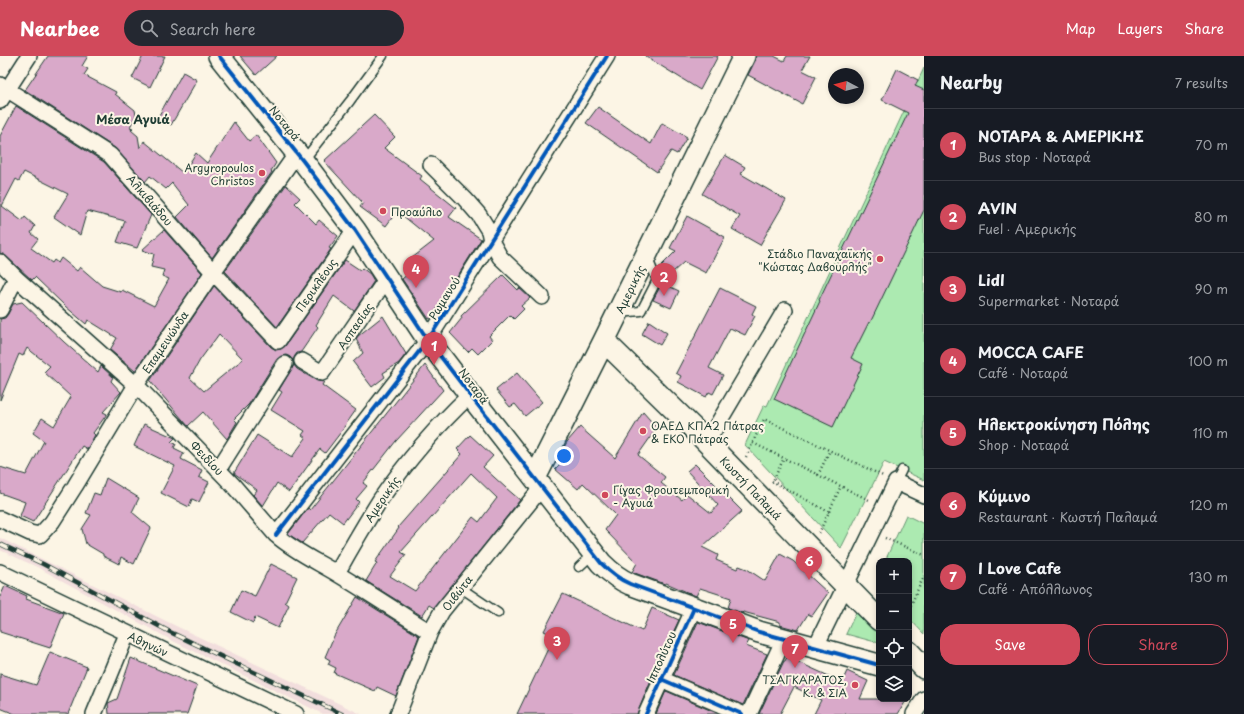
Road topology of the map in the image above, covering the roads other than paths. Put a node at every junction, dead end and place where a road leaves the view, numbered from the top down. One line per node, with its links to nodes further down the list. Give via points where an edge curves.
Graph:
1 (29, 56): 6 (street)
2 (219, 56): 7 (main road, Νοταρά)
3 (383, 56): 7 (lane, via 350,101)
4 (607, 56): 10 (street, Ρωμανού)
5 (744, 56): 20 (main road, Αμερικής)
6 (3, 91): 12 (street, Αλκιβιάδου, via 110,155)
7 (300, 157): 9 (main road, Νοταρά); 12 (street, Επαμεινώνδα)
8 (431, 165): 10 (street, via 476,211 489,231)
9 (355, 230): 14 (main road, Νοταρά); 19 (street, Περικλέους)
10 (491, 241): 15 (street, via 500,256); 18 (street, Ρωμανού)
11 (0, 262): 13 (street, Φειδίου)
12 (213, 272): 19 (street, Αλκιβιάδου); 23 (street, Επαμεινώνδα)
13 (16, 278): 16 (street); 23 (street, Φειδίου)
14 (387, 278): 18 (main road, Νοταρά); 21 (street, Ασπασίας, via 322,373)
15 (542, 297)
16 (0, 310)
17 (785, 310): 25 (street)
18 (428, 340): 24 (main road, Νοταρά); 30 (street, Ρωμανού)
19 (278, 341)
20 (604, 342): 25 (main road, Κωστή Παλαμά); 27 (main road, Αμερικής)
21 (302, 361)
22 (285, 364): 26 (street)
23 (136, 385): 26 (street, Φειδίου); 29 (street, Επαμεινώνδα, via 52,522 40,534 30,533)
24 (470, 395): 27 (main road, Νοταρά); 31 (street, Αμερικής, via 436,429 403,469 370,516)
25 (707, 442): 33 (main road, Κωστή Παλαμά)
26 (218, 470): 30 (street, Φειδίου)
27 (539, 483): 34 (street, Οιβώτα); 35 (main road, Νοταρά, via 586,560 618,578)
28 (924, 495): 33 (street, via 899,476)
29 (0, 519)
30 (276, 535): 31 (street, Φειδίου)
31 (336, 573): 38 (street, Φειδίου)
32 (1, 576): 39 (street, Αθηνών)
33 (845, 585): 37 (main road, Κωστή Παλαμά); 41 (street)
34 (461, 588): 36 (lane); 38 (street, Οιβώτα, via 442,611)
35 (694, 608): 40 (main road, Νοταρά); 47 (street, Ιππολύτου)
36 (498, 613)
37 (876, 617)
38 (430, 632): 51 (street, Οιβώτα)
39 (127, 634): 49 (street, Αθηνών); 50 (street)
40 (784, 639): 41 (main road, Νοταρά); 54 (street)
41 (815, 648): 43 (main road, Νοταρά)
42 (912, 655): 44 (main road)
43 (876, 664)
44 (924, 668)
45 (912, 675): 46 (main road)
46 (924, 678)
47 (661, 680): 52 (street, Ιππολύτου); 53 (street)
48 (924, 699): 55 (street)
49 (291, 713)
50 (94, 714)
51 (398, 714)
52 (646, 714)
53 (742, 714)
54 (749, 714)
55 (914, 714)

